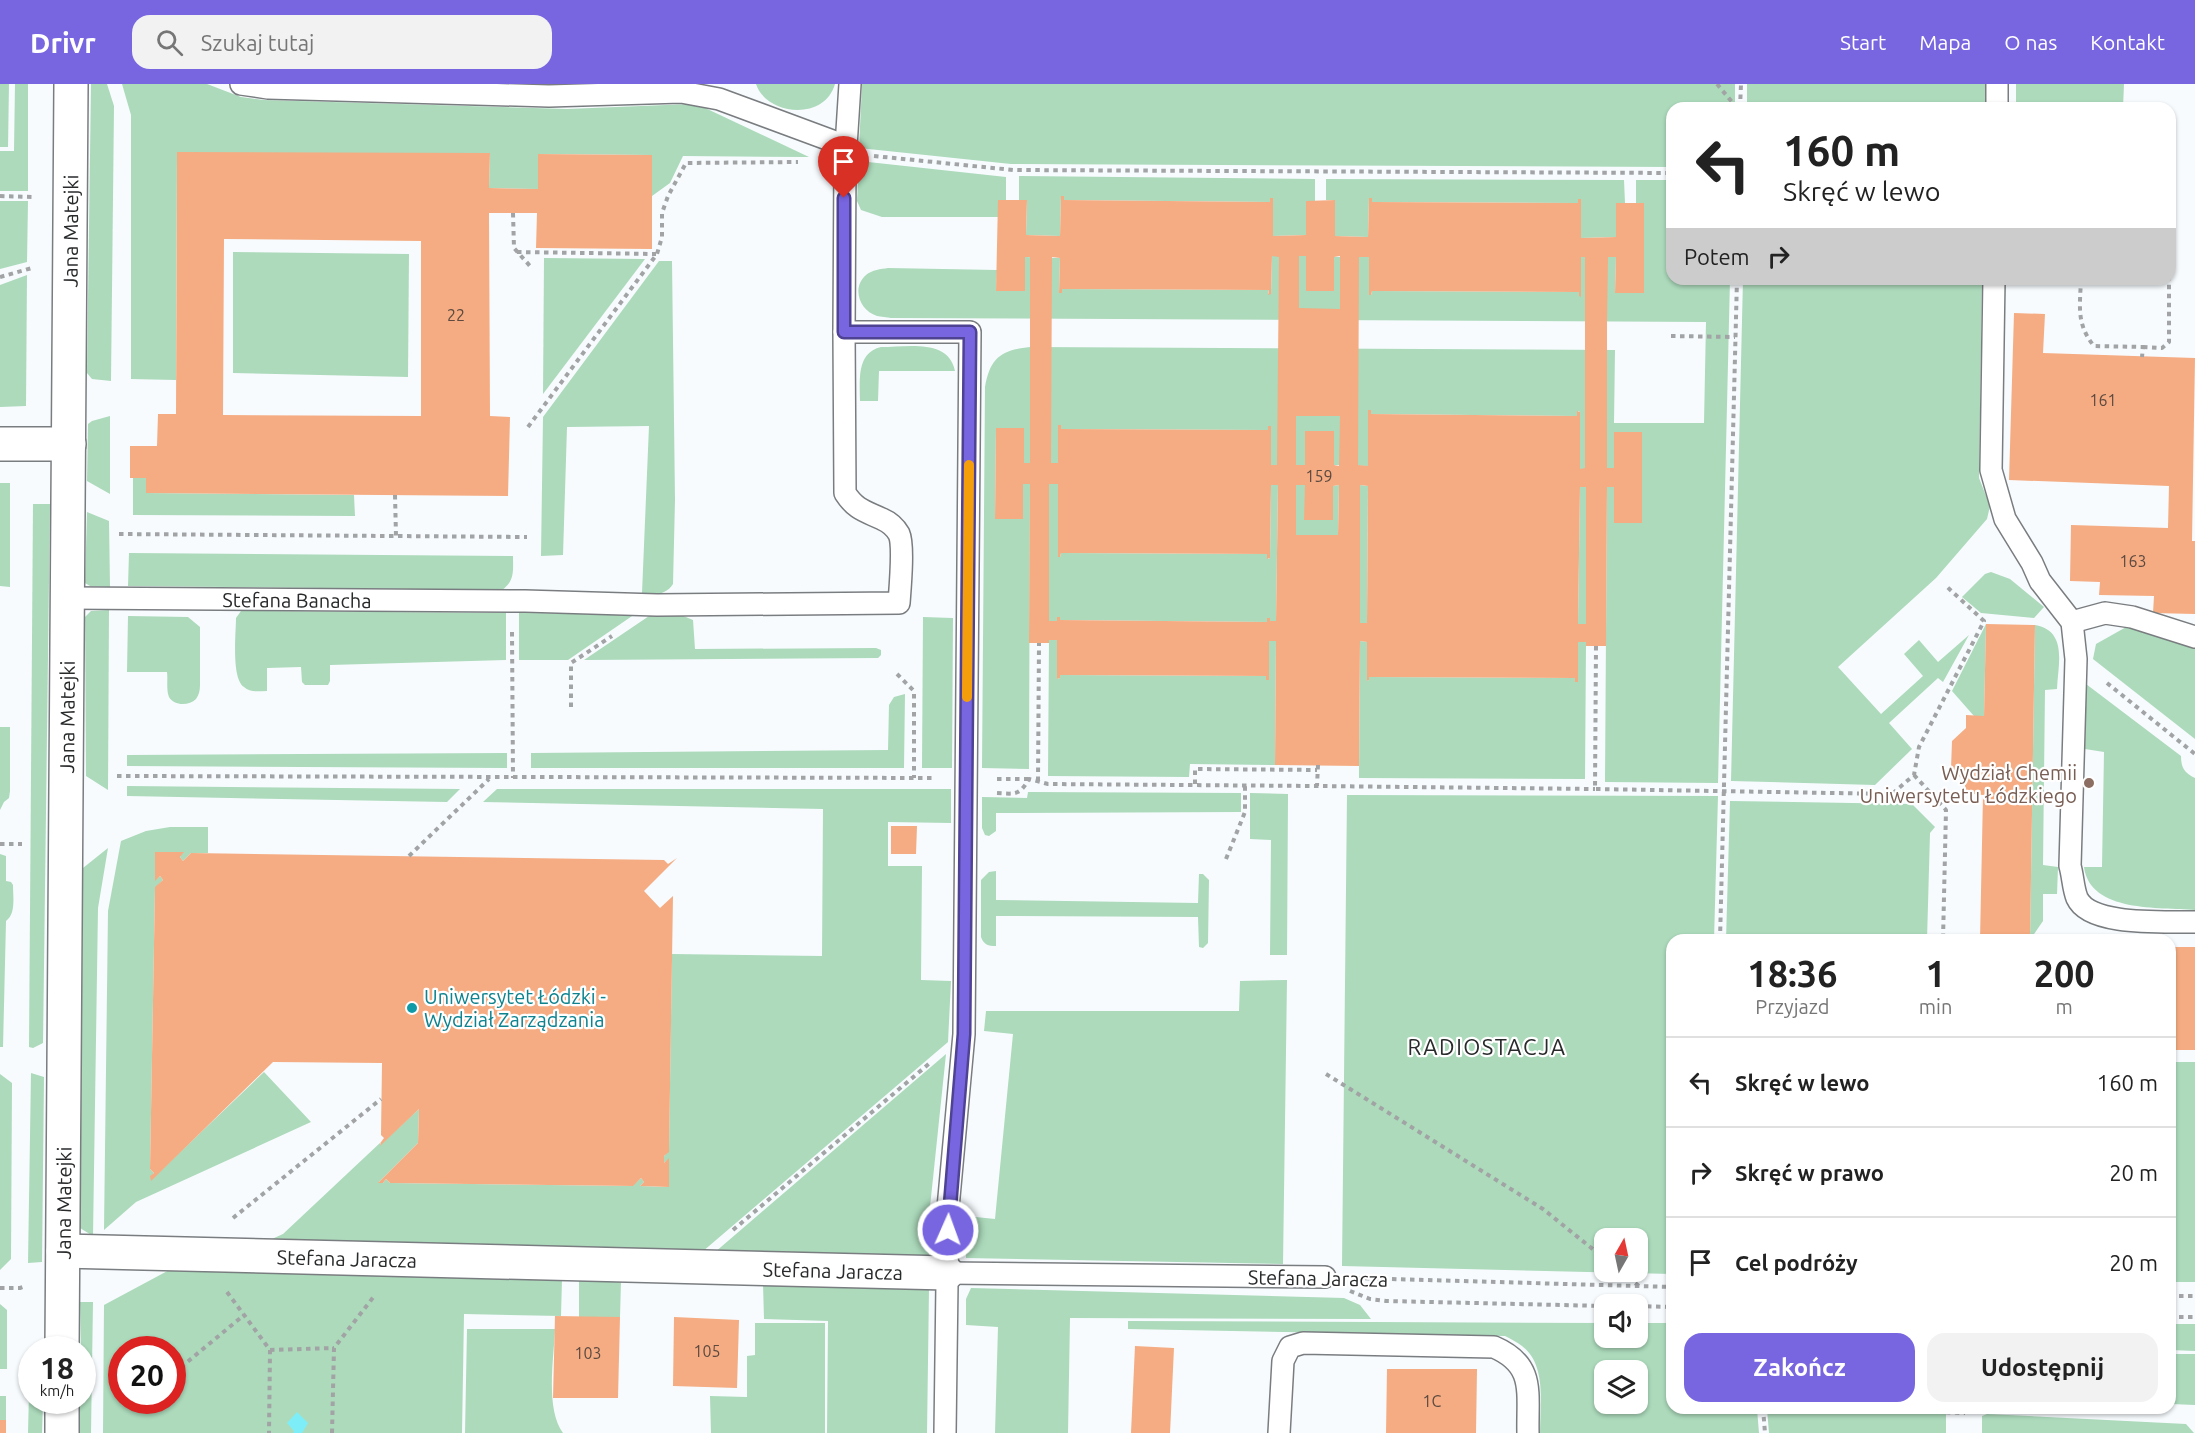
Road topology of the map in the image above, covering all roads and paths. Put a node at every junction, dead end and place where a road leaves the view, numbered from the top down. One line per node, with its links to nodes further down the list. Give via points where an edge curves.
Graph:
1 (71, 84): 31 (street, Jana Matejki)
2 (242, 84): 10 (lane, via 549,96 681,92 718,99)
3 (850, 84): 10 (lane)
4 (1716, 84): 7 (path)
5 (1740, 84): 8 (path)
6 (1997, 84): 9 (lane)
7 (1733, 102)
8 (1739, 102)
9 (1997, 102)
10 (845, 154): 11 (path, via 1012,170); 16 (path, via 686,163 662,213); 24 (lane)
11 (1666, 173)
12 (0, 196): 13 (path)
13 (32, 197)
14 (513, 213): 15 (path)
15 (517, 252): 16 (path); 17 (path)
16 (657, 254): 29 (path)
17 (530, 266)
18 (32, 268): 19 (path)
19 (0, 277)
20 (1737, 285): 26 (path)
21 (1994, 285): 39 (lane, via 1991,470 2006,519 2040,580)
22 (2081, 285): 27 (path, via 2080,319 2094,346)
23 (2169, 285): 27 (path, via 2169,342 2162,348)
24 (844, 332): 38 (lane, Stefana Banacha, via 845,493 865,513 894,526 900,536 899,603); 52 (lane, via 970,332)
25 (1671, 336): 26 (path)
26 (1735, 337): 59 (path)
27 (2143, 347): 28 (path)
28 (2142, 357)
29 (528, 427)
30 (0, 444): 31 (street)
31 (69, 444): 37 (street, Jana Matejki)
32 (395, 495): 34 (path)
33 (119, 534): 34 (path)
34 (396, 536): 35 (path)
35 (526, 537)
36 (1945, 585): 48 (path, via 1984,621 1919,747)
37 (67, 598): 38 (lane, Stefana Banacha); 71 (street, Jana Matejki)
38 (657, 605): 46 (path, via 571,663)
39 (2072, 622): 40 (lane, via 2105,613 2132,617); 43 (lane)
40 (2195, 637)
41 (1039, 643): 54 (path)
42 (1596, 646): 58 (path)
43 (2076, 659): 47 (path); 64 (lane, via 2070,866 2078,899 2091,912 2119,919)
44 (512, 660): 50 (path)
45 (897, 674): 51 (path, via 914,691)
46 (571, 707)
47 (2195, 754)
48 (1914, 775): 59 (path, via 1892,794); 66 (path, via 1946,810)
49 (117, 776): 53 (path)
50 (513, 778): 51 (path); 53 (path)
51 (914, 778): 52 (path)
52 (966, 778): 54 (path, via 981,793 1017,794 1029,779); 67 (lane)
53 (489, 779): 62 (path)
54 (1038, 781): 55 (path)
55 (1195, 784): 56 (path); 57 (path, via 1195,769 1318,767)
56 (1245, 784): 57 (path); 63 (path, via 1245,812)
57 (1317, 786): 58 (path)
58 (1595, 789): 59 (path)
59 (1725, 790): 65 (path)
60 (0, 844): 61 (path)
61 (22, 844)
62 (409, 856)
63 (1226, 859)
64 (2195, 922)
65 (1720, 934)
66 (1943, 934)
67 (964, 1034): 74 (path); 75 (lane, via 948,1208)
68 (1326, 1074): 70 (path, via 1543,1209)
69 (381, 1100): 72 (path, via 207,1238)
70 (1594, 1250)
71 (63, 1251): 72 (street, Stefana Jaracza); 88 (street, Jana Matejki)
72 (194, 1254): 73 (street, Stefana Jaracza); 85 (path)
73 (403, 1259): 74 (street, Stefana Jaracza); 89 (path)
74 (691, 1265): 75 (street, Stefana Jaracza)
75 (947, 1273): 76 (lane, Stefana Jaracza); 97 (lane)
76 (1325, 1277): 78 (path, Stefana Jaracza); 82 (path, via 1355,1294 1386,1301)
77 (1634, 1282): 78 (path)
78 (1639, 1286): 79 (path, Stefana Jaracza)
79 (1666, 1287)
80 (2176, 1296): 81 (path)
81 (2195, 1296)
82 (1594, 1306)
83 (1648, 1306): 84 (path)
84 (1666, 1307)
85 (244, 1315): 90 (path); 91 (path)
86 (2176, 1317): 87 (path)
87 (2195, 1317)
88 (62, 1336)
89 (334, 1348): 90 (path); 96 (path)
90 (270, 1350): 95 (path)
91 (186, 1363)
92 (62, 1414): 94 (street)
93 (1763, 1414): 100 (path)
94 (62, 1433)
95 (269, 1433)
96 (332, 1433)
97 (945, 1433)
98 (1279, 1433): 99 (lane, via 1283,1361 1290,1347 1303,1343 1494,1347 1510,1354 1522,1367 1527,1384)
99 (1528, 1433)
100 (1765, 1433)

